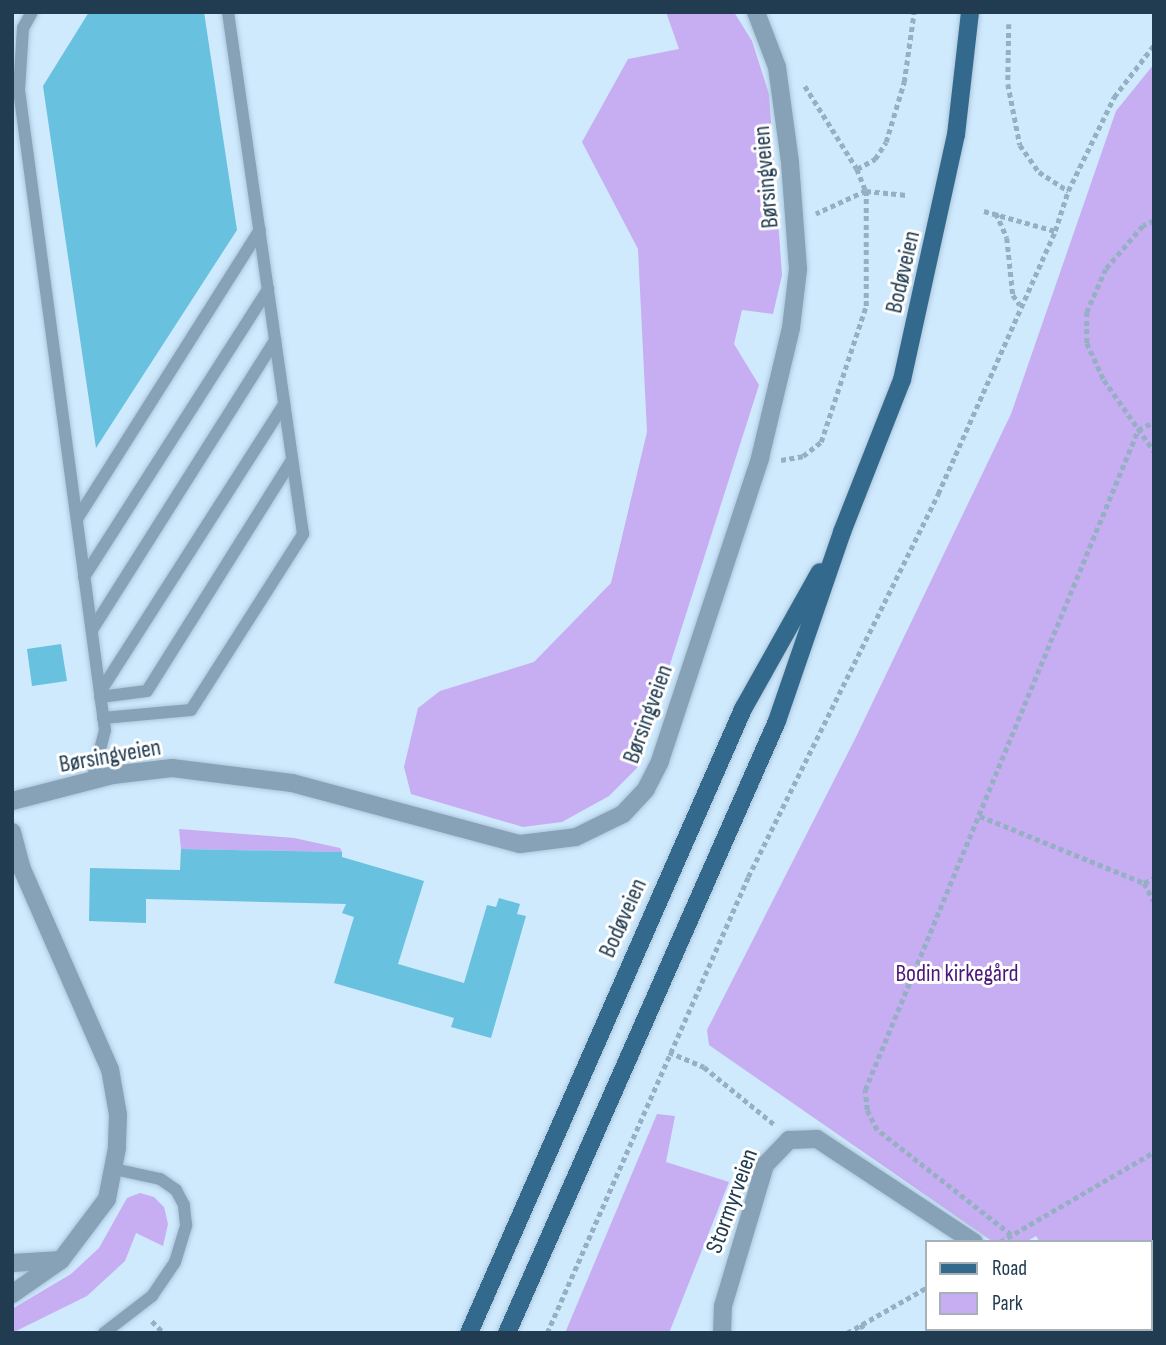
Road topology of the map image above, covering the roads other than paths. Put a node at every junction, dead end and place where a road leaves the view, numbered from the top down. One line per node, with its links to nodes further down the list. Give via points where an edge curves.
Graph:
1 (32, 12): 10 (lane, via 23,28 19,90)
2 (228, 12): 5 (lane)
3 (755, 12): 16 (street, Børsingveien, via 777,67 798,269 791,328 760,458 660,761 646,789 624,814 602,826 558,841 520,844 292,783 172,768)
4 (970, 12): 11 (main road, Bodøveien, via 956,135 906,366)
5 (260, 230): 6 (lane); 10 (lane)
6 (268, 289): 7 (lane); 12 (lane)
7 (275, 340): 8 (lane); 13 (lane)
8 (284, 404): 9 (lane); 14 (lane)
9 (292, 460): 14 (lane, via 147,691); 15 (lane, via 303,534 191,710)
10 (77, 519): 12 (lane)
11 (842, 532): 25 (main road, Bodøveien, via 743,709); 26 (main road, Bodøveien, via 777,721)
12 (85, 577): 13 (lane)
13 (92, 630): 14 (lane)
14 (100, 695): 15 (lane)
15 (103, 718): 16 (lane, via 105,730)
16 (92, 781): 17 (street, Børsingveien)
17 (12, 802)
18 (12, 832): 19 (street, via 27,882 110,1069 118,1115)
19 (114, 1169): 21 (street, via 107,1199); 24 (lane, via 160,1179 176,1190 184,1205 186,1225 175,1262 152,1296)
20 (971, 1240): 27 (street, Stormyrveien, via 817,1139 789,1140 765,1165 723,1306)
21 (61, 1260): 22 (street); 23 (street)
22 (12, 1263)
23 (12, 1294)
24 (104, 1333)
25 (469, 1333)
26 (507, 1333)
27 (722, 1333)

